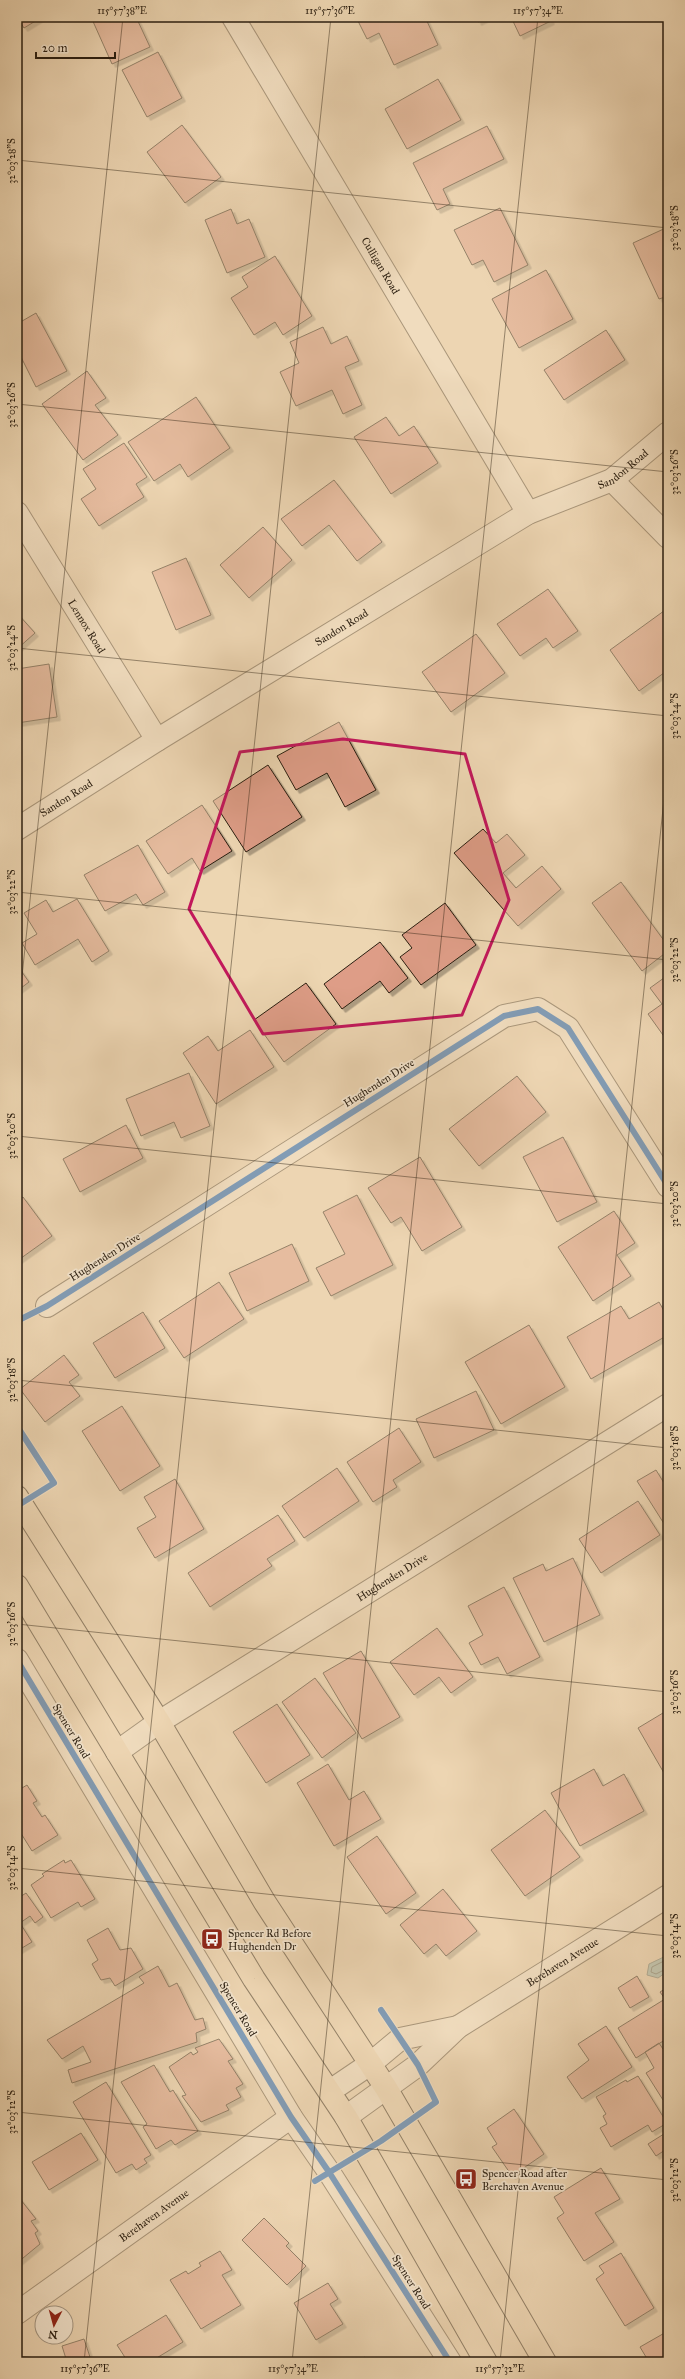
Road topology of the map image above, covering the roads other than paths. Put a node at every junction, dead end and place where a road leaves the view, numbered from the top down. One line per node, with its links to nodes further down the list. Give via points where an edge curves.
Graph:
1 (239, 19): 5 (street, Culligan Road)
2 (668, 433): 3 (street, Sandon Road)
3 (612, 480): 5 (street, Sandon Road); 6 (street)
4 (17, 513): 7 (street, Lennox Road)
5 (528, 513): 7 (street, Sandon Road)
6 (668, 537)
7 (157, 740): 8 (street, Sandon Road)
8 (17, 829)
9 (668, 1186): 10 (street, Hughenden Drive, via 568,1028 538,1010 504,1016)
10 (48, 1306)
11 (668, 1405): 15 (street, Hughenden Drive)
12 (17, 1497): 15 (main road)
13 (17, 1586): 16 (main road)
14 (17, 1660): 22 (street, Spencer Road)
15 (159, 1722): 16 (street, Hughenden Drive); 19 (main road, via 264,1901)
16 (117, 1752): 21 (main road, via 254,1979)
17 (668, 1896): 18 (street, Berehaven Avenue)
18 (458, 2027): 19 (street, Berehaven Avenue, via 400,2039); 20 (street, Berehaven Avenue, via 418,2065)
19 (370, 2064): 20 (main road); 21 (street, Berehaven Avenue)
20 (386, 2088): 23 (street, Berehaven Avenue); 27 (main road)
21 (330, 2091): 23 (main road)
22 (291, 2117): 24 (street, Berehaven Avenue); 25 (street, Spencer Road)
23 (346, 2117): 26 (main road)
24 (17, 2313)
25 (450, 2362)
26 (486, 2362)
27 (545, 2362)

